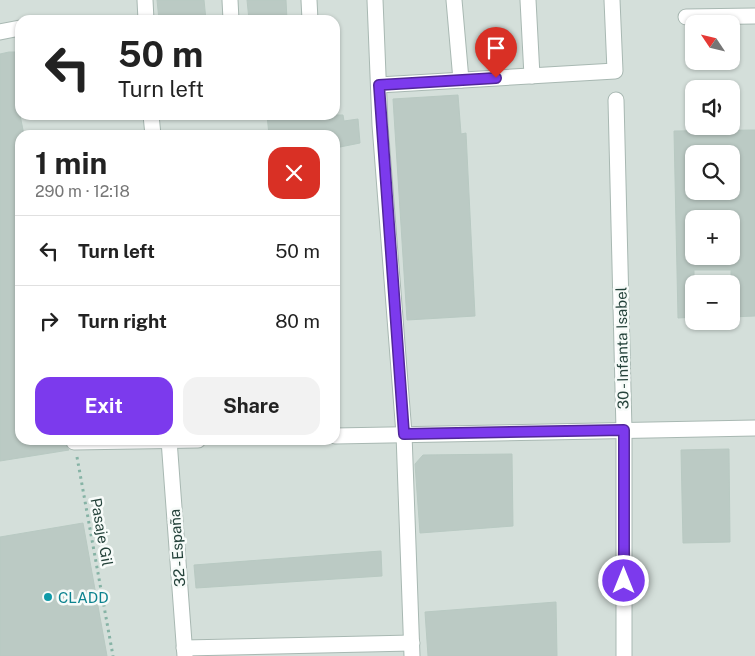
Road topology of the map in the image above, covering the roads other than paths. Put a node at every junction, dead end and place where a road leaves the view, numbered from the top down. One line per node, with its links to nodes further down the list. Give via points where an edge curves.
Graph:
1 (145, 0): 8 (street)
2 (230, 0): 9 (street)
3 (309, 0): 10 (street)
4 (375, 0): 17 (street)
5 (454, 0): 16 (street)
6 (528, 0): 15 (street)
7 (612, 0): 15 (street, via 615,71)
8 (146, 15)
9 (231, 15)
10 (310, 15)
11 (740, 16): 12 (street)
12 (755, 16)
13 (15, 29): 14 (street)
14 (0, 32)
15 (532, 76): 16 (street)
16 (461, 80): 17 (street)
17 (379, 85): 21 (street)
18 (616, 100): 20 (street, 30 - Infanta Isabel)
19 (755, 428): 20 (street)
20 (624, 430): 21 (street); 26 (street, 30 - Infanta Isabel)
21 (404, 434): 22 (street); 24 (street)
22 (340, 436)
23 (169, 445): 25 (street, 32 - España)
24 (412, 649): 25 (street)
25 (185, 652)
26 (624, 656)

